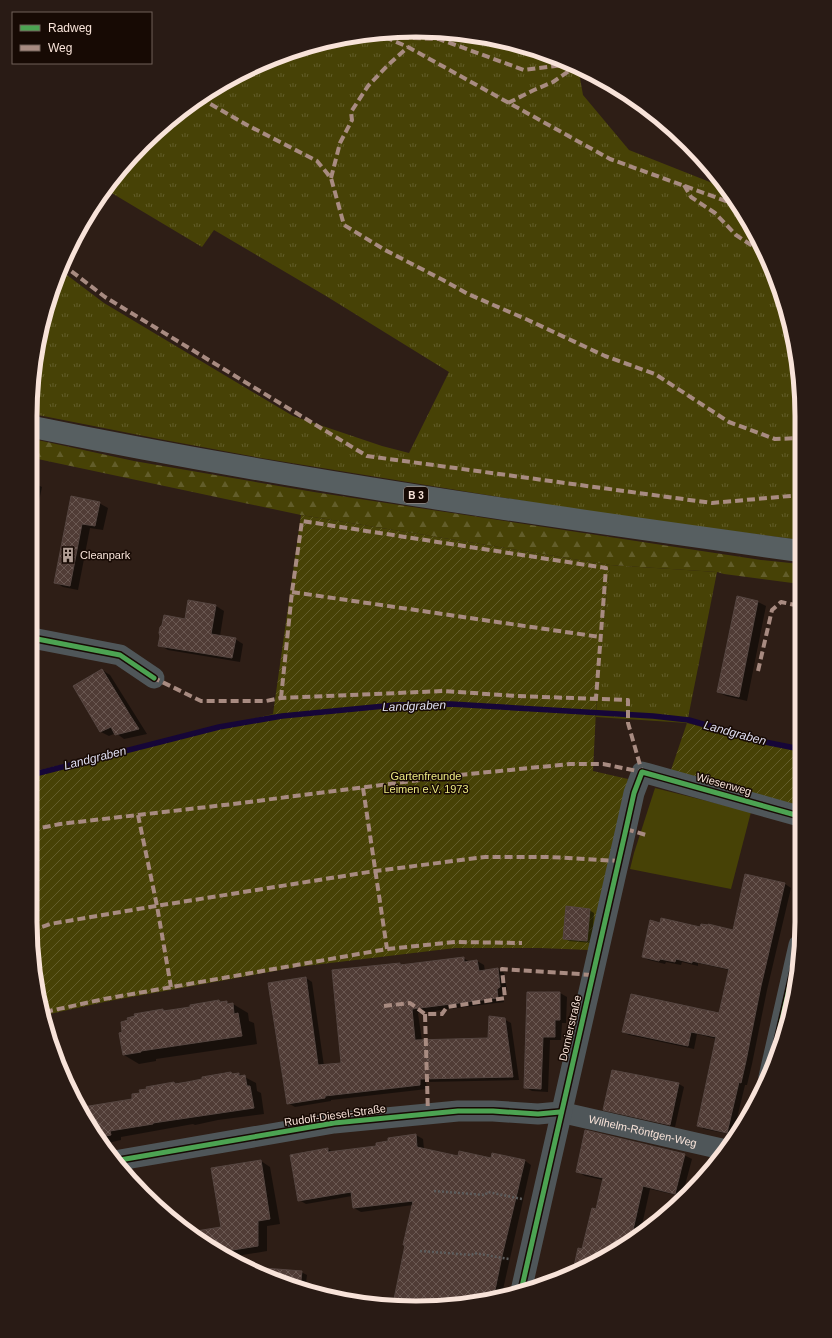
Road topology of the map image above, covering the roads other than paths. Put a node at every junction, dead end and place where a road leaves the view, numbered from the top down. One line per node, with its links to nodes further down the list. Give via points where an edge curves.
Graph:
1 (37, 428): 2 (main road, B 3, via 139,449 553,517)
2 (795, 550)
3 (37, 639): 4 (street, via 120,655)
4 (154, 678)
5 (642, 772): 6 (street, Wiesenweg); 9 (street, Dornierstraße, via 634,793 598,958)
6 (795, 815)
7 (789, 987): 8 (street)
8 (782, 1021)
9 (560, 1112): 10 (street, Wilhelm-Röntgen-Weg); 11 (street, Rudolf-Diesel-Straße, via 538,1114 458,1111 334,1123); 12 (street, Dornierstraße)
10 (720, 1149)
11 (124, 1165)
12 (522, 1286)

